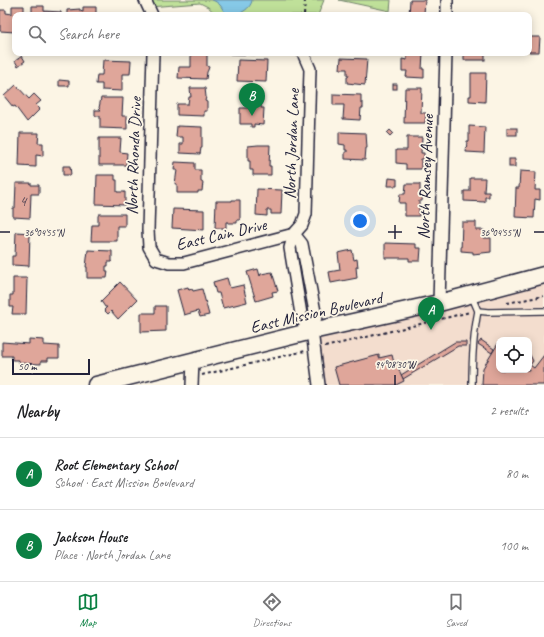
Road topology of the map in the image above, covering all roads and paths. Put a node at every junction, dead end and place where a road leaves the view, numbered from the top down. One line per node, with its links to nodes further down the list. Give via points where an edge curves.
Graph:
1 (145, 0): 4 (street)
2 (305, 0): 5 (path)
3 (447, 0): 6 (street)
4 (151, 12)
5 (304, 12)
6 (447, 12)
7 (153, 56): 11 (street, North Rhonda Drive, via 148,230 149,247)
8 (304, 56): 10 (street, North Jordan Lane, via 310,69 306,214 302,225)
9 (446, 56): 15 (street, North Ramsey Avenue)
10 (294, 234): 11 (street, East Cain Drive, via 184,263 169,264); 20 (street, via 302,244 316,317)
11 (156, 259)
12 (544, 275): 13 (main road, East Mission Boulevard)
13 (471, 294): 15 (main road, East Mission Boulevard); 17 (lane)
14 (544, 296): 16 (path)
15 (439, 303): 20 (main road, East Mission Boulevard)
16 (504, 304)
17 (478, 311): 18 (lane); 28 (lane, via 472,350)
18 (544, 311)
19 (463, 314): 21 (path)
20 (312, 331): 23 (main road, East Mission Boulevard); 27 (street)
21 (321, 348)
22 (304, 351): 24 (path)
23 (193, 361): 25 (main road, East Mission Boulevard); 26 (street)
24 (203, 375)
25 (96, 385)
26 (192, 385)
27 (319, 385)
28 (472, 385)

